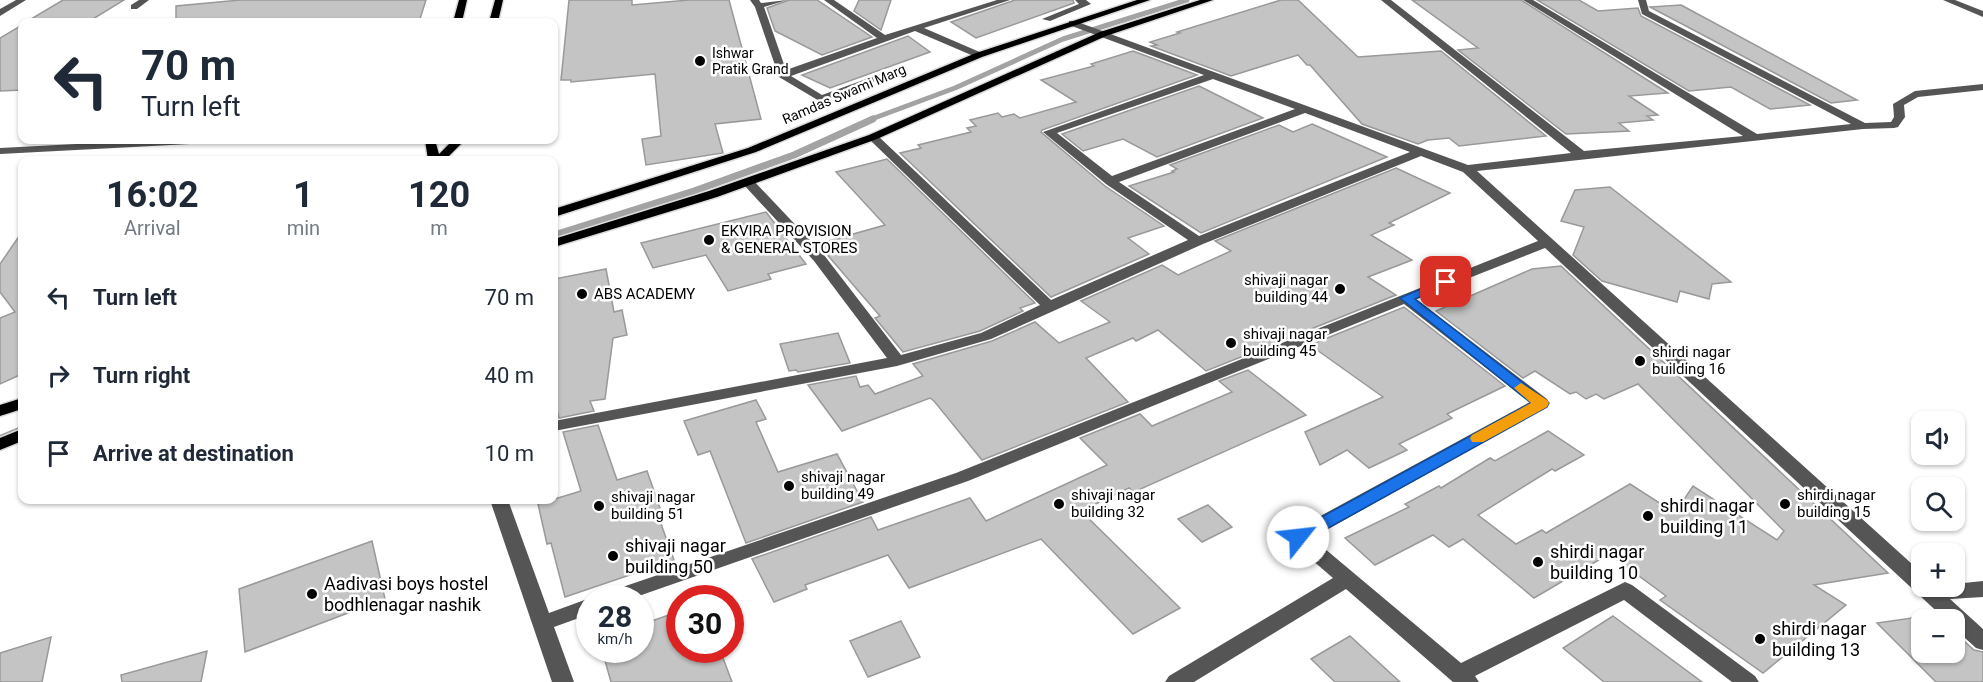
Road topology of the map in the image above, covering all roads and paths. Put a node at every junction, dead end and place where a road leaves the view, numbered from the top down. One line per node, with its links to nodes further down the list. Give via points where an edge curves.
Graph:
1 (22, 0): 18 (street)
2 (145, 0): 17 (street)
3 (463, 0): 20 (main road)
4 (499, 0): 21 (main road)
5 (783, 0): 15 (street)
6 (828, 0): 26 (street)
7 (1006, 0): 16 (street)
8 (1079, 0): 22 (street, via 1087,4)
9 (1146, 0): 23 (main road, Ramdas Swami Marg)
10 (1209, 0): 25 (main road)
11 (1385, 0): 40 (street)
12 (1527, 0): 35 (street)
13 (1642, 0): 33 (street, via 1645,12)
14 (1947, 0): 19 (street)
15 (757, 3): 28 (street)
16 (988, 3): 24 (street)
17 (134, 7)
18 (0, 12)
19 (1983, 14)
20 (458, 18)
21 (494, 18)
22 (1047, 19)
23 (1077, 25): 25 (street); 27 (main road, Ramdas Swami Marg)
24 (915, 28): 26 (street); 27 (street)
25 (1102, 34): 29 (street); 34 (main road)
26 (885, 39): 28 (street)
27 (979, 56): 45 (main road, Ramdas Swami Marg, via 752,150)
28 (783, 75): 30 (street, via 821,99)
29 (1214, 75): 32 (street); 43 (street, via 1049,132)
30 (885, 76)
31 (1983, 87): 33 (street, via 1915,93 1898,104 1900,117 1894,124)
32 (1305, 109): 39 (street); 43 (street)
33 (1863, 126): 35 (street)
34 (873, 137): 44 (main road); 50 (street)
35 (1755, 138): 40 (street)
36 (133, 144): 38 (street)
37 (455, 144): 41 (main road)
38 (0, 151)
39 (1421, 152): 42 (street); 46 (street)
40 (1581, 154): 42 (street)
41 (443, 156)
42 (1467, 169): 48 (street)
43 (1110, 181): 46 (street)
44 (748, 182): 47 (main road); 51 (street, via 819,258)
45 (558, 212)
46 (1198, 241): 50 (street)
47 (558, 242)
48 (1547, 242): 49 (street); 58 (street)
49 (1406, 298): 59 (street, via 1541,403 1298,537); 60 (street, via 962,477)
50 (1049, 306): 51 (street, via 986,336)
51 (897, 362): 54 (street)
52 (18, 404): 53 (main road)
53 (0, 411)
54 (558, 425)
55 (18, 437): 56 (main road)
56 (0, 444)
57 (500, 504): 65 (street)
58 (1911, 575)
59 (1347, 579): 67 (street); 69 (street)
60 (650, 585)
61 (1965, 589): 62 (street)
62 (1983, 589)
63 (1935, 597): 66 (street)
64 (576, 611): 65 (street)
65 (542, 623): 68 (street)
66 (1983, 642)
67 (1464, 678): 70 (street, via 1625,590)
68 (563, 682)
69 (1176, 682)
70 (1748, 682)

